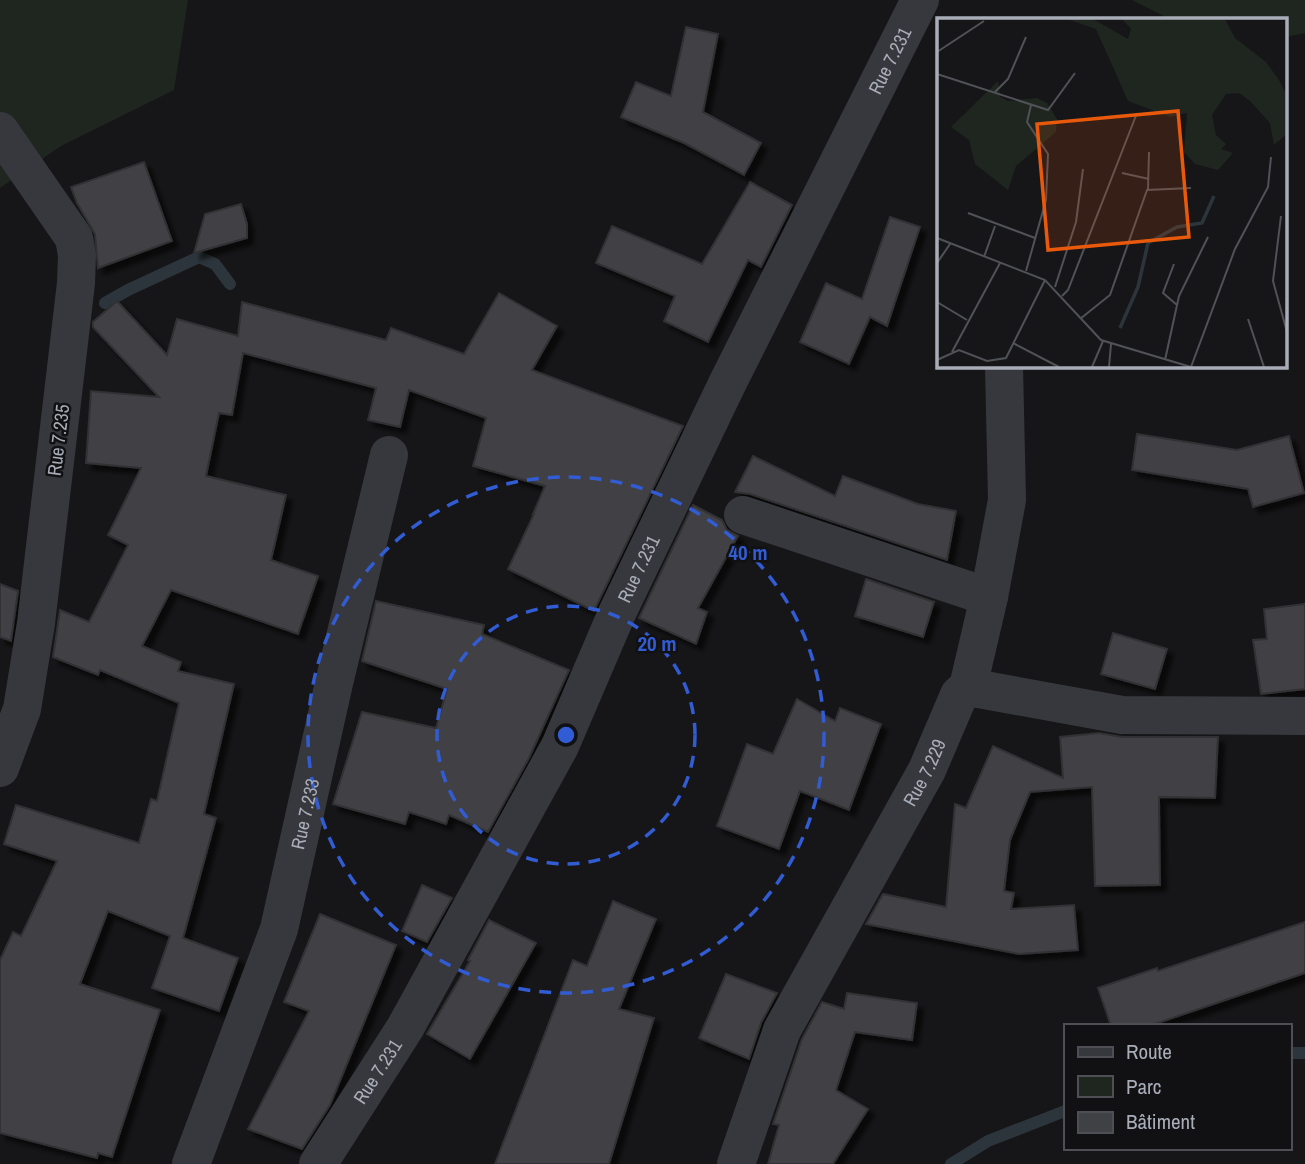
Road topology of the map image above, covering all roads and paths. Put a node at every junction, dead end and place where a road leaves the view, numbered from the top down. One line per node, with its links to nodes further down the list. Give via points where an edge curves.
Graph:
1 (920, 0): 11 (street, Rue 7.231, via 728,382 617,613 560,746 405,1028)
2 (0, 131): 9 (street, Rue 7.235, via 74,238 77,255 36,623 22,709)
3 (1004, 368): 6 (street, Rue 7.229, via 1007,500)
4 (389, 455): 10 (street, Rue 7.233, via 279,929)
5 (743, 515): 6 (street)
6 (989, 597): 7 (street, Rue 7.229)
7 (968, 687): 8 (street, via 1122,715); 12 (street, Rue 7.229, via 958,695 928,770 782,1030)
8 (1305, 716)
9 (0, 768)
10 (191, 1164)
11 (318, 1164)
12 (736, 1164)

